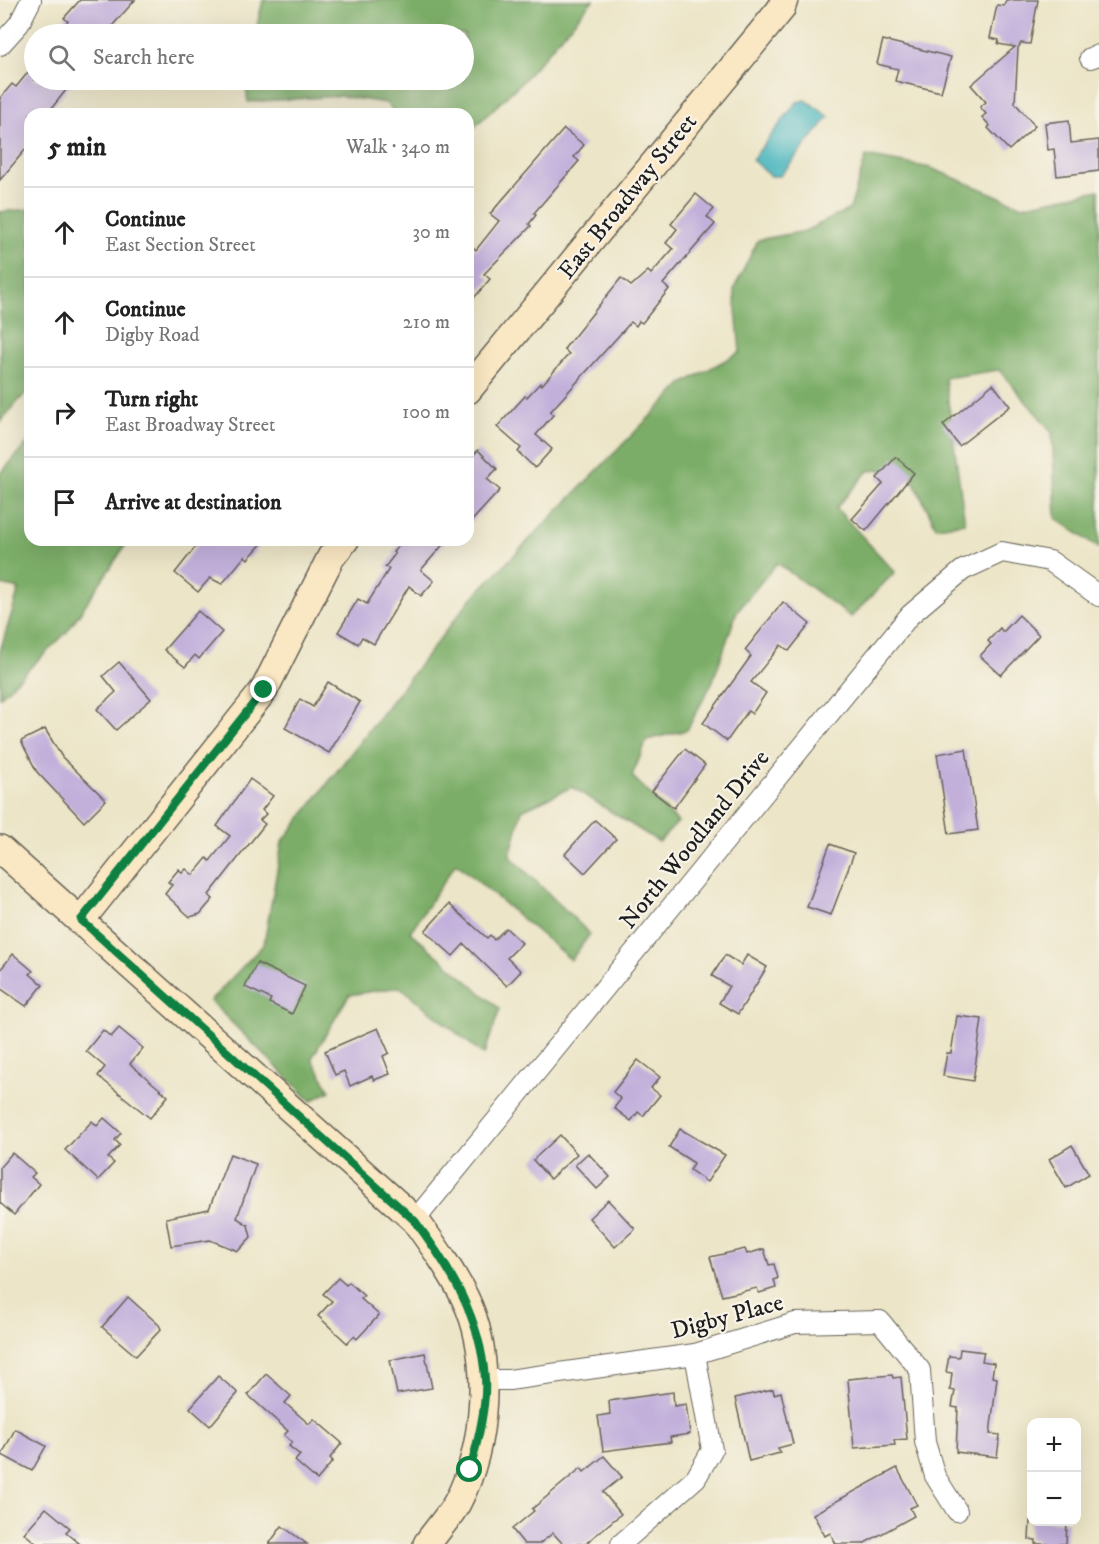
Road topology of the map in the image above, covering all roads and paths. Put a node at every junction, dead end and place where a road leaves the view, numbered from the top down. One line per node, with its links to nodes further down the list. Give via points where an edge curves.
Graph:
1 (31, 0): 3 (street, via 19,24)
2 (784, 0): 4 (street, East Broadway Street, via 781,9)
3 (0, 45)
4 (474, 383)
5 (340, 546): 8 (street, via 264,690)
6 (1099, 596): 9 (street, North Woodland Drive, via 1050,561 1002,552 963,570 910,615)
7 (0, 849): 8 (street)
8 (81, 920): 9 (street)
9 (415, 1221): 11 (street, via 465,1299)
10 (695, 1354): 11 (street, Digby Place); 12 (street, Digby Place, via 795,1323 880,1322 920,1370 925,1442 935,1476); 14 (street, via 711,1450 696,1478)
11 (485, 1380): 13 (street, via 470,1470 456,1504)
12 (957, 1511)
13 (427, 1544)
14 (621, 1544)

